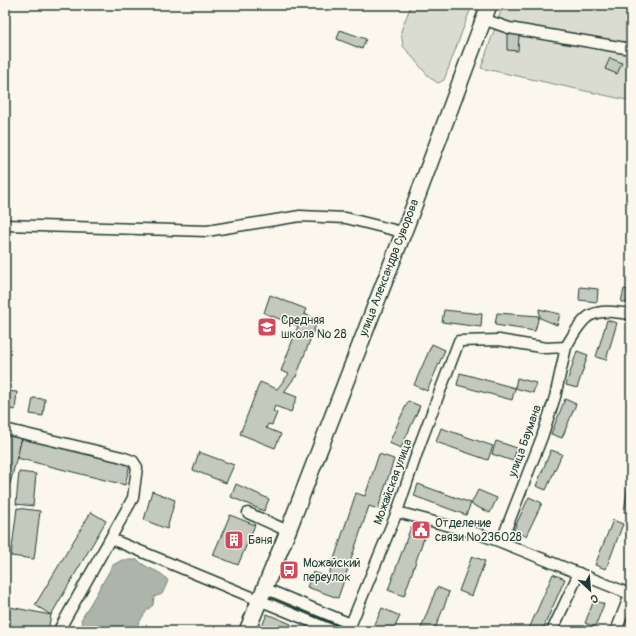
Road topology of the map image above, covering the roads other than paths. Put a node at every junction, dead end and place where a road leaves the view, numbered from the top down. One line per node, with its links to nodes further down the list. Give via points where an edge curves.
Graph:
1 (486, 12): 2 (street, via 509,28); 4 (main road, улица Александра Суворова)
2 (631, 49)
3 (5, 225): 4 (street, via 207,231 300,216 346,218)
4 (402, 232): 10 (main road, улица Александра Суворова)
5 (631, 314): 6 (street, via 607,312 590,315)
6 (566, 346): 8 (street, Можайская улица, via 546,348 499,340 459,341); 12 (street, улица Баумана, via 555,397 542,437)
7 (5, 429): 11 (street, via 133,461 137,467 133,498)
8 (397, 512): 12 (street); 16 (street, Можайская улица)
9 (248, 513): 10 (street)
10 (288, 531): 15 (main road, улица Александра Суворова)
11 (111, 539): 15 (street); 17 (street)
12 (501, 542): 13 (street)
13 (579, 573): 14 (street); 20 (street)
14 (631, 593): 21 (street)
15 (262, 594): 16 (street); 18 (main road, улица Александра Суворова); 19 (street)
16 (350, 628)
17 (59, 630)
18 (247, 631)
19 (334, 631)
20 (552, 631)
21 (616, 631)

